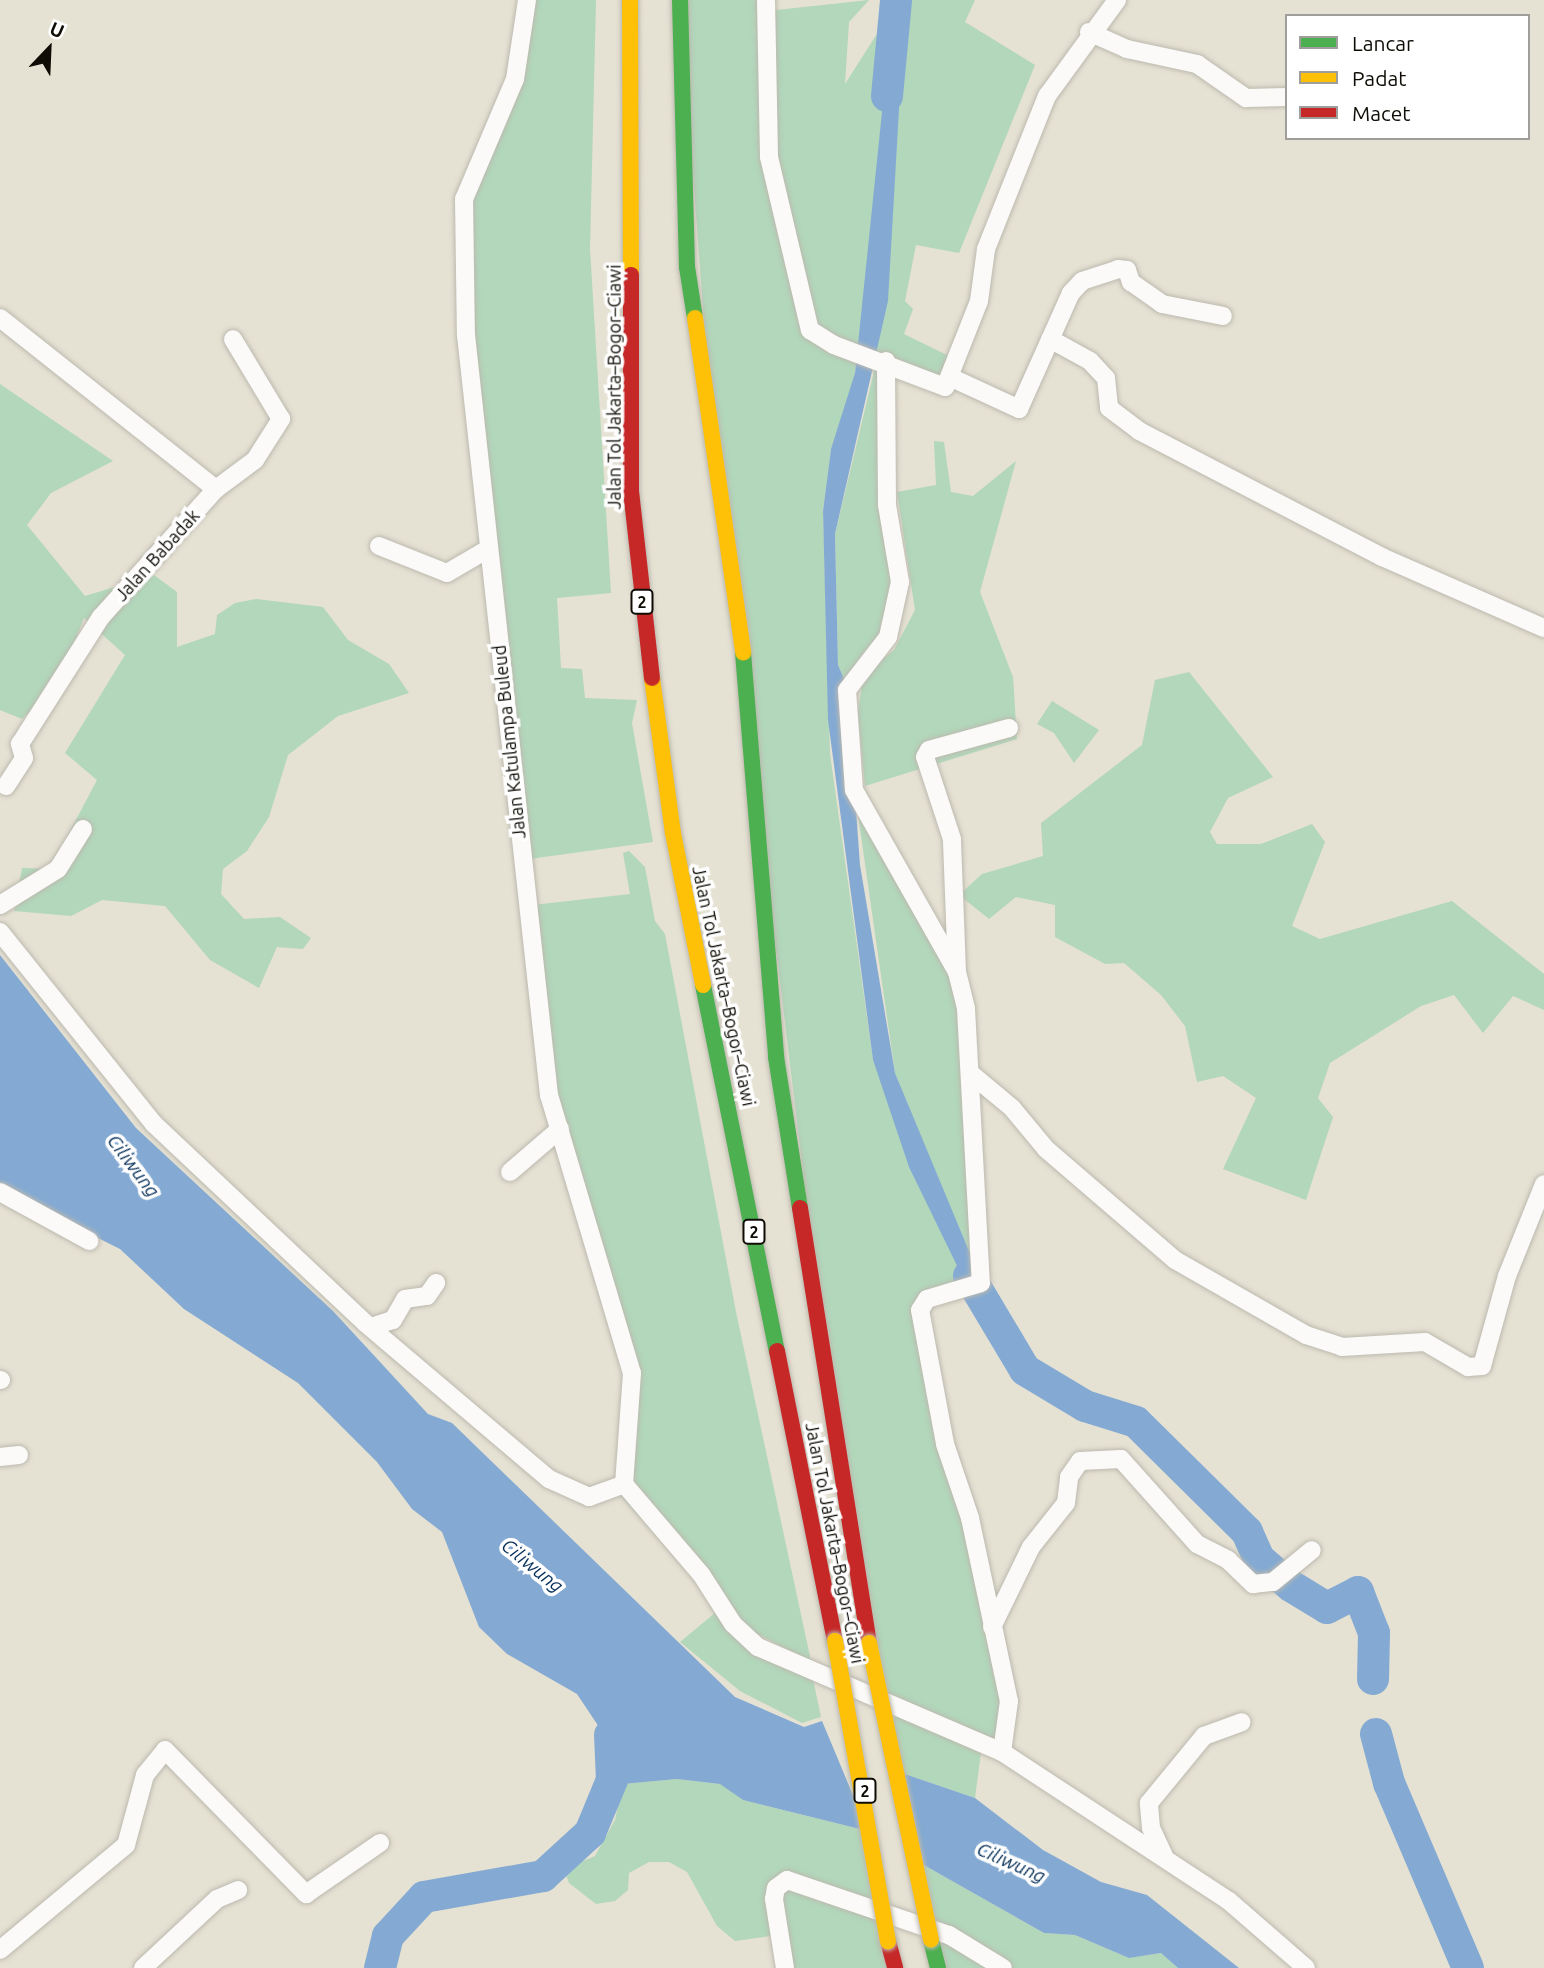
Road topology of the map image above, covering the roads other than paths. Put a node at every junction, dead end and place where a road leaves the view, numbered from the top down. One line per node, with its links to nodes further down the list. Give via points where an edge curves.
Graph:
1 (527, 0): 16 (street, Jalan Katulampa Buleud, via 521,57 496,126 468,181 462,225 470,402)
2 (630, 0): 25 (highway, Jalan Tol Jakarta–Bogor–Ciawi / 2, via 631,491 673,832)
3 (680, 0): 48 (highway, Jalan Tol Jakarta–Bogor–Ciawi / 2, bridge, via 687,267 740,622 776,1057 869,1643)
4 (766, 0): 12 (street, via 769,157 810,330)
5 (1117, 0): 6 (street)
6 (1089, 33): 7 (street, via 1127,49 1197,64 1246,98); 13 (street, via 1047,96 1003,203)
7 (1285, 97)
8 (1223, 317): 11 (street, via 1162,304 1131,282 1127,270 1118,269 1076,285)
9 (0, 318): 14 (street)
10 (233, 339): 14 (street, Jalan Babadak, via 257,388 282,416 255,460)
11 (1050, 339): 13 (street, via 1019,408); 17 (street, via 1090,361 1106,378 1109,408 1139,431 1382,557)
12 (883, 359): 13 (street, via 945,387); 24 (street, via 887,505 900,582 888,637 847,690 854,790)
13 (952, 378)
14 (216, 489): 19 (street, Jalan Babadak, via 101,617 20,744 24,758)
15 (379, 546): 16 (street, via 447,573)
16 (488, 549): 27 (street, Jalan Katulampa Buleud, via 549,1096)
17 (1544, 628)
18 (1009, 727): 24 (street, via 925,757 952,839)
19 (6, 786)
20 (83, 829): 22 (street, via 58,869)
21 (663, 881): 25 (highway)
22 (0, 905)
23 (0, 932): 33 (street, via 154,1124)
24 (957, 972): 26 (street)
25 (722, 1069): 47 (highway, Jalan Tol Jakarta–Bogor–Ciawi / 2, bridge)
26 (970, 1073): 29 (street, via 1012,1108 1046,1149 1175,1260 1306,1335 1342,1347 1425,1342 1468,1367 1482,1366 1507,1276); 38 (street, via 981,1283 927,1299 920,1310 945,1444 970,1518)
27 (560, 1129): 28 (street); 36 (street, Jalan Katulampa Buleud, via 632,1373)
28 (510, 1172)
29 (1544, 1184)
30 (0, 1192): 31 (street)
31 (89, 1241)
32 (436, 1283): 33 (street, via 427,1296 405,1300 393,1320)
33 (371, 1327): 36 (street, via 549,1479 589,1497)
34 (19, 1455): 35 (street)
35 (0, 1457)
36 (624, 1484): 40 (street, via 758,1647)
37 (1312, 1550): 38 (street, via 1273,1583 1252,1584 1228,1560 1197,1544 1121,1459 1080,1461 1069,1477 1066,1503 1044,1526)
38 (992, 1627): 40 (street, via 1009,1701)
39 (1242, 1722): 42 (street, via 1204,1736 1149,1803 1151,1829)
40 (1002, 1752): 42 (street)
41 (380, 1843): 44 (street, via 307,1894 165,1750 145,1775 127,1845)
42 (1165, 1858): 50 (street, via 1229,1901)
43 (238, 1891): 45 (street, via 217,1899)
44 (0, 1950)
45 (143, 1968)
46 (785, 1968): 49 (street, via 774,1907 776,1888 787,1880 949,1934)
47 (895, 1968)
48 (938, 1968)
49 (1003, 1968)
50 (1306, 1968)

